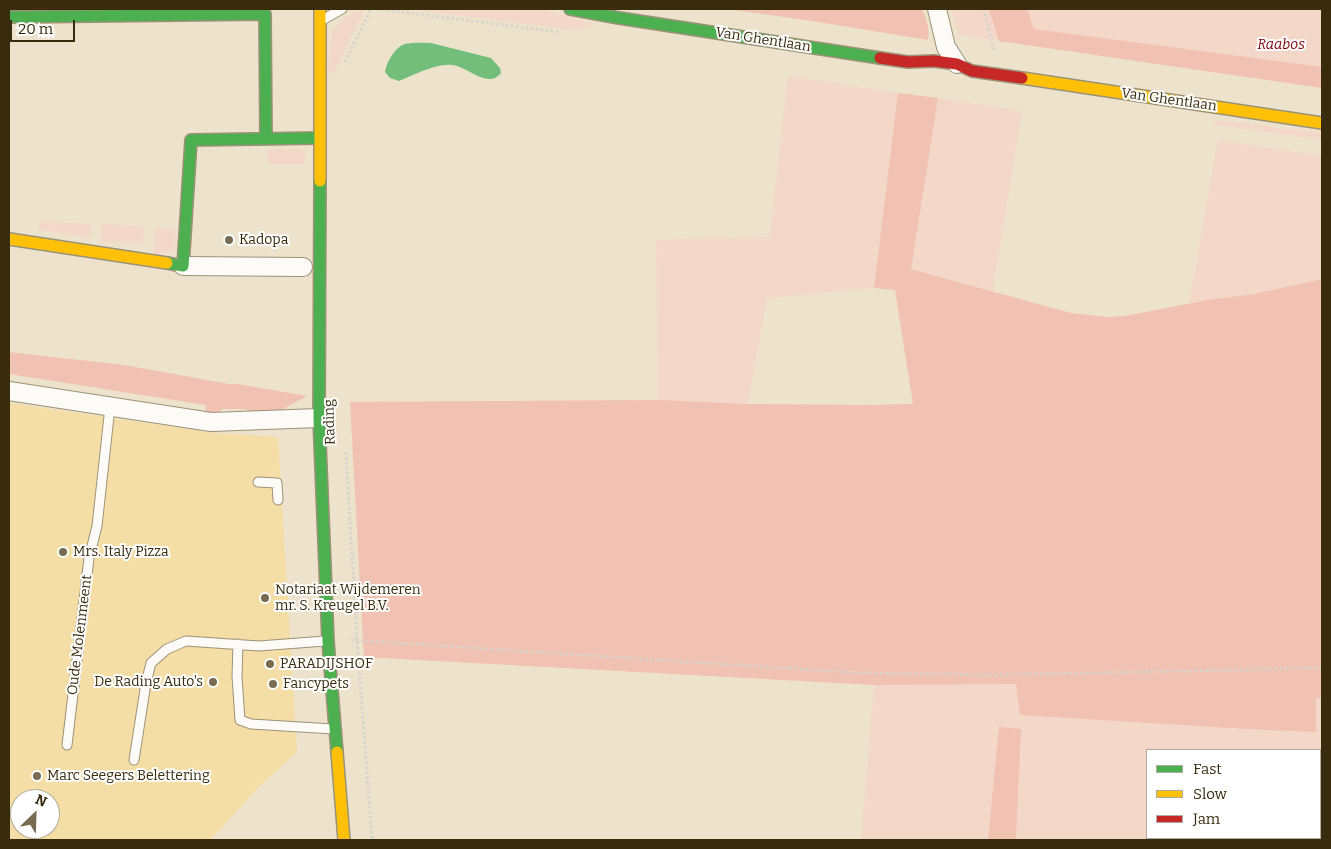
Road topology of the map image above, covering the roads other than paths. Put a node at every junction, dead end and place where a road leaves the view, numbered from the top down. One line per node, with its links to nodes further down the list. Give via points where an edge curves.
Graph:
1 (320, 9): 6 (street, Rading)
2 (342, 9): 6 (lane)
3 (570, 9): 7 (street, Van Ghentlaan, via 908,62)
4 (937, 9): 7 (street, via 946,47)
5 (9, 17): 10 (street, via 264,14)
6 (320, 22): 9 (street, Rading)
7 (957, 64): 8 (street, Van Ghentlaan, via 972,71)
8 (1322, 123)
9 (319, 138): 10 (street); 16 (street, Rading)
10 (266, 139): 12 (street, via 191,140)
11 (9, 239): 12 (street)
12 (183, 266): 13 (street)
13 (303, 267)
14 (9, 391): 15 (street)
15 (110, 407): 16 (street, via 211,422); 22 (lane, Oude Molenmeent)
16 (319, 418): 19 (street, Rading)
17 (258, 482): 18 (lane, via 277,483)
18 (278, 500)
19 (328, 641): 20 (lane, via 260,646); 21 (street, Rading)
20 (238, 644): 21 (lane, via 236,676 240,720 251,724); 23 (lane, via 186,641 167,649 151,662)
21 (335, 729): 24 (street, Rading)
22 (67, 745)
23 (134, 760)
24 (344, 840)

